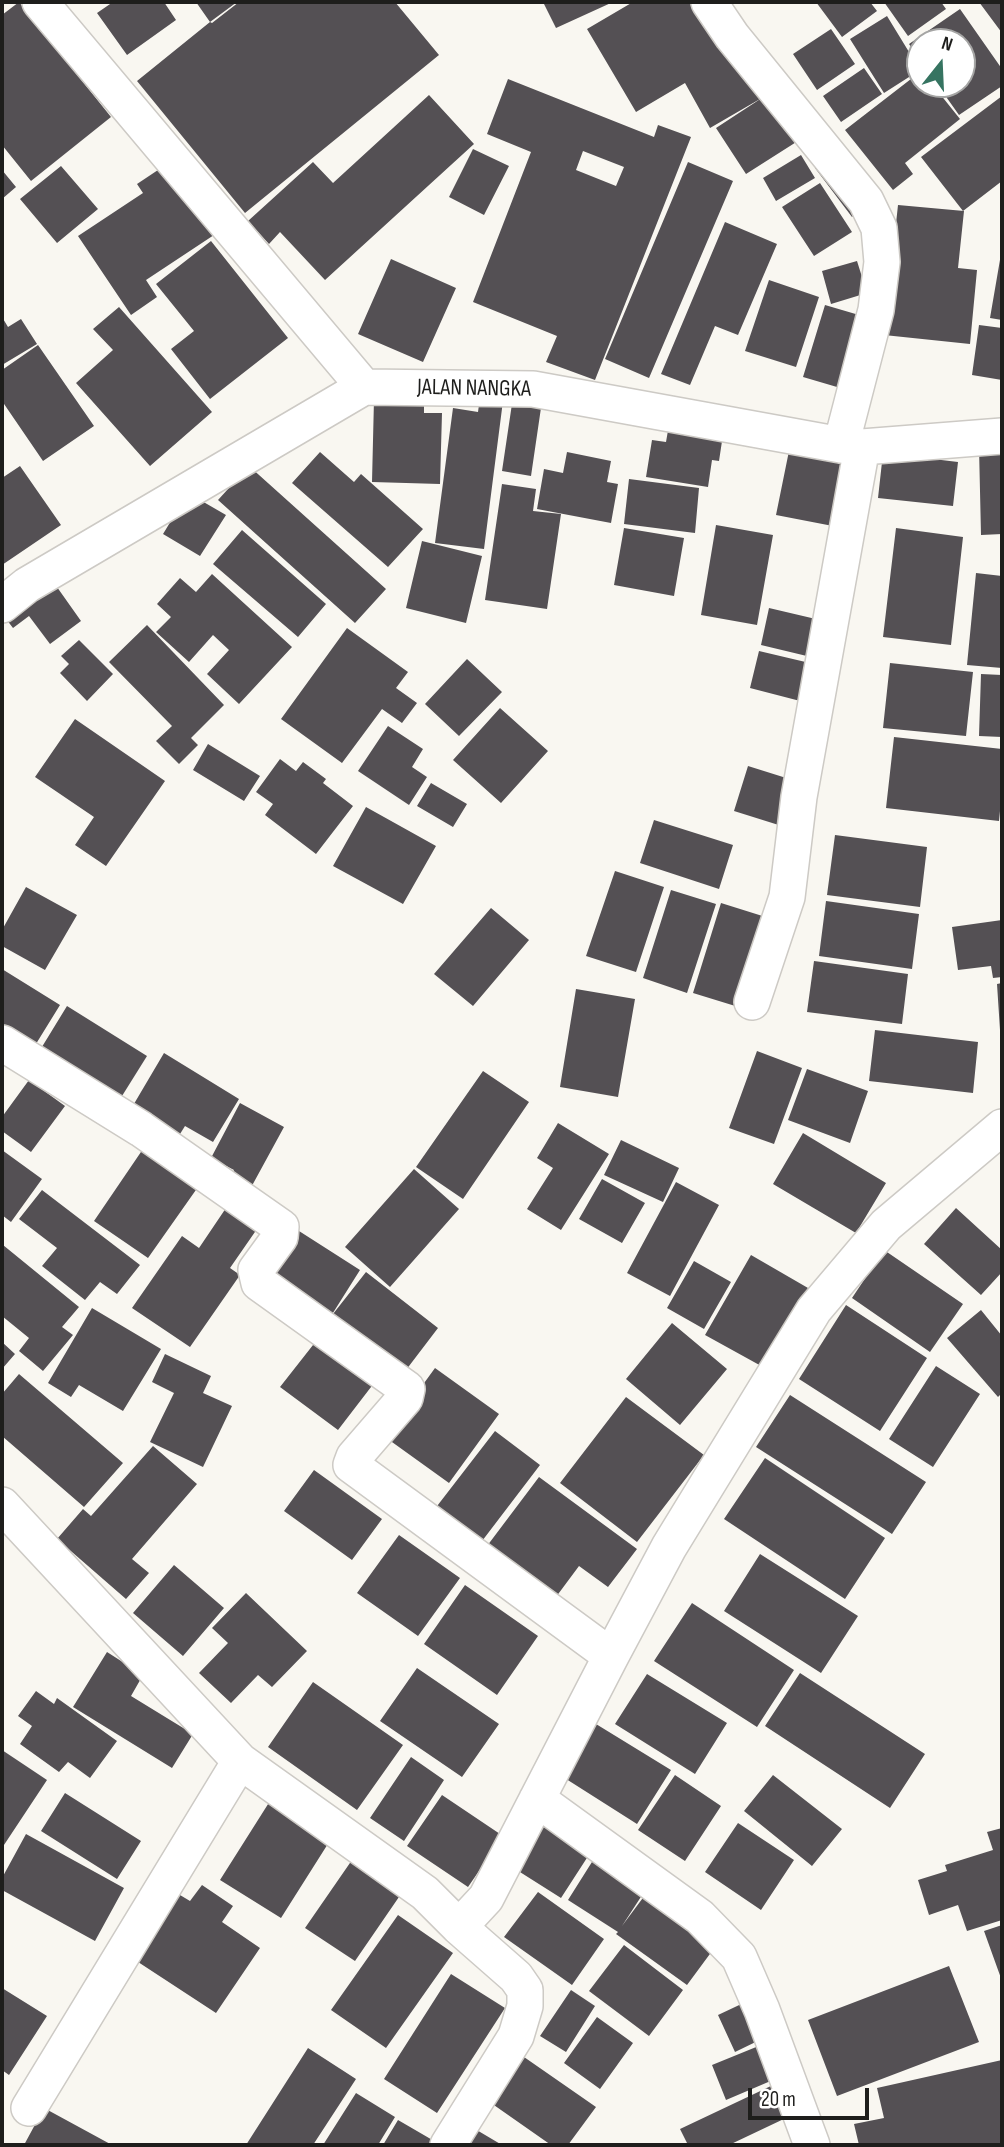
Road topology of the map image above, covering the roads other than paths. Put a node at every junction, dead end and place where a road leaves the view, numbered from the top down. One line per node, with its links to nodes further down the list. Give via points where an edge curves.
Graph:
1 (40, 2): 3 (street)
2 (709, 2): 5 (street, via 866,201 879,228 882,262)
3 (363, 387): 5 (street, JALAN NANGKA, via 533,389); 6 (street)
4 (1002, 436): 5 (street, JALAN NANGKA)
5 (852, 446): 7 (street, via 787,897)
6 (2, 604)
7 (752, 1002)
8 (2, 1043): 11 (street, via 141,1129 281,1227 281,1237 256,1270 259,1283 407,1389 405,1398 351,1465)
9 (1002, 1127): 11 (street, via 886,1225 814,1310 669,1547)
10 (2, 1505): 12 (street)
11 (611, 1656): 13 (street)
12 (240, 1761): 14 (street, via 425,1893); 15 (street)
13 (537, 1799): 14 (street, via 486,1898); 17 (street, via 700,1917 738,1957)
14 (459, 1927): 16 (street, via 526,1990 516,2036)
15 (29, 2108)
16 (448, 2145)
17 (812, 2145)

